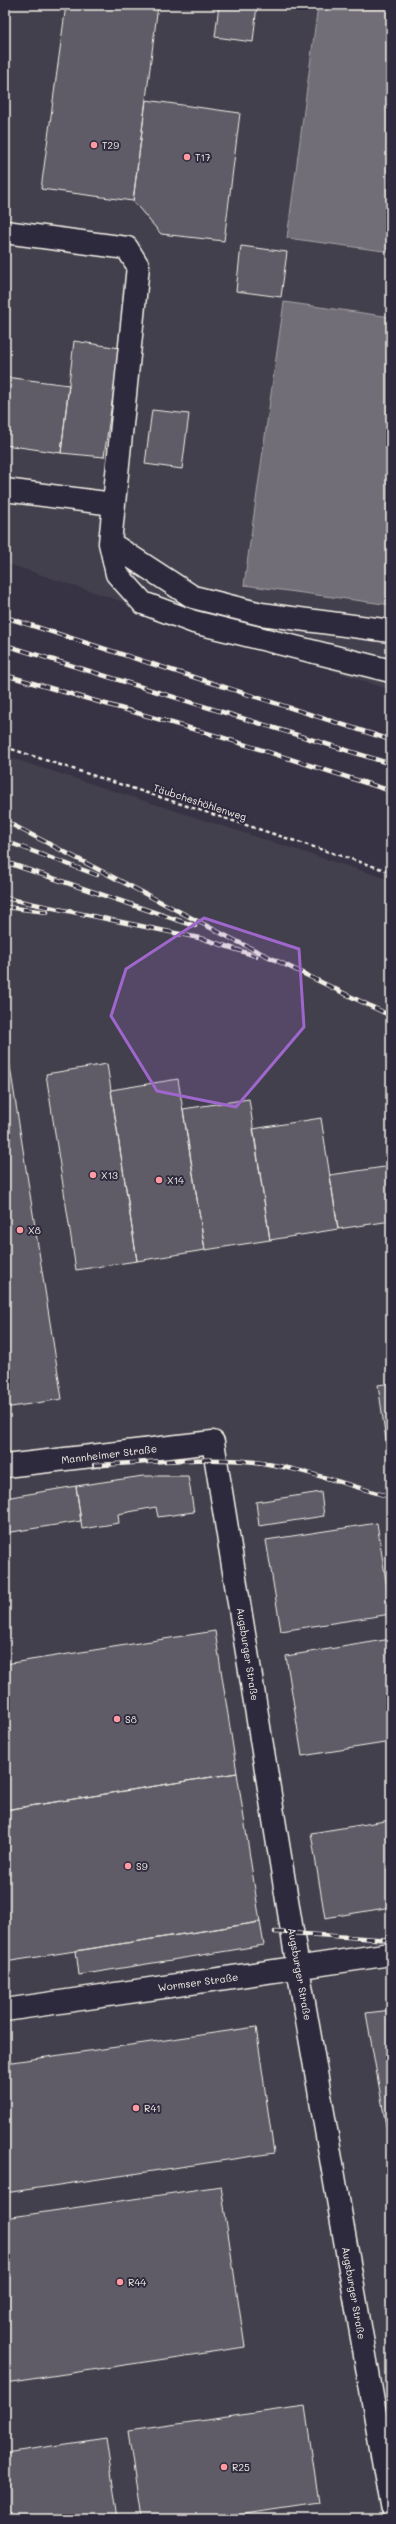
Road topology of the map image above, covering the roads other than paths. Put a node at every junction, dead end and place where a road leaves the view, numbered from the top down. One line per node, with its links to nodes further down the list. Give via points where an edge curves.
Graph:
1 (5, 232): 3 (lane, via 128,248 138,266)
2 (5, 490): 3 (lane)
3 (113, 504): 4 (lane)
4 (110, 543): 5 (lane, via 193,597 261,614); 6 (lane, via 117,574 143,602 194,622)
5 (391, 631)
6 (391, 670)
7 (213, 1442): 8 (lane, Mannheimer Straße); 10 (lane, Augsburger Straße)
8 (5, 1466)
9 (391, 1954): 10 (lane, Wormser Straße)
10 (298, 1968): 11 (lane, Wormser Straße); 12 (lane, Augsburger Straße)
11 (5, 2010)
12 (391, 2506)

